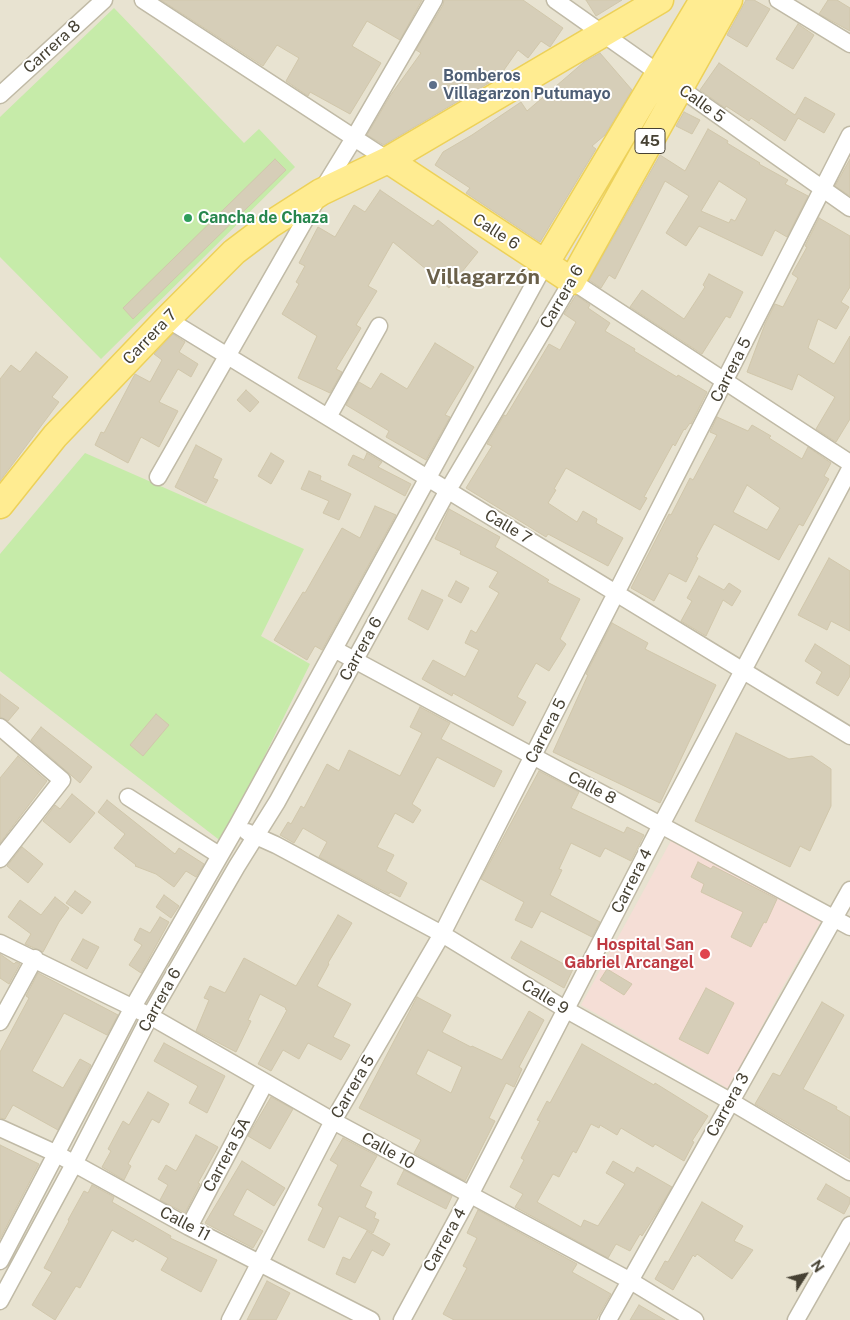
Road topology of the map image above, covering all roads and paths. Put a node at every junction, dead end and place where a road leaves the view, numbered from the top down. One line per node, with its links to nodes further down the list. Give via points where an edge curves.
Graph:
1 (104, 0): 12 (street, Carrera 8)
2 (434, 0): 14 (street, Carrera 7)
3 (555, 0): 9 (street, Calle 5)
4 (660, 0): 9 (main road, Carrera 7)
5 (703, 0): 11 (main road, Carrera 6 / 45)
6 (729, 0): 11 (main road, Carrera 6 / 45)
7 (778, 0): 10 (street)
8 (146, 1): 14 (street, Calle 6)
9 (602, 34): 11 (street, Calle 5); 15 (main road, Carrera 7)
10 (850, 44)
11 (670, 81): 16 (street, Calle 5); 19 (main road, Carrera 6 / 45); 20 (main road, Carrera 6 / 45)
12 (0, 95)
13 (850, 135): 16 (street, Carrera 5)
14 (354, 138): 15 (street, Calle 6); 17 (street, Carrera 7)
15 (388, 160): 17 (main road, Carrera 7); 19 (main road, Calle 6)
16 (823, 190): 18 (street, Calle 5); 24 (street, Carrera 5)
17 (321, 192): 21 (main road, Carrera 7, via 270,224 234,252); 23 (street, Carrera 7)
18 (850, 208)
19 (545, 264): 20 (main road, Calle 6); 29 (street, Carrera 6)
20 (572, 281): 24 (street, Calle 6); 30 (street, Carrera 6)
21 (167, 319): 23 (street, Calle 7); 31 (main road, Carrera 7, via 56,436)
22 (380, 326): 25 (street)
23 (227, 356): 25 (street, Calle 7); 28 (street, Carrera 7)
24 (725, 382): 26 (street, Calle 6); 32 (street, Carrera 5)
25 (328, 417): 29 (street, Calle 7)
26 (850, 462)
27 (850, 469): 35 (street, Carrera 4)
28 (158, 477)
29 (428, 478): 30 (street, Calle 7); 33 (street, Carrera 6)
30 (448, 490): 32 (street, Calle 7); 34 (street, Carrera 6)
31 (0, 505)
32 (616, 593): 35 (street, Calle 7); 38 (street, Carrera 5)
33 (334, 649): 34 (street, Calle 8); 41 (street, Carrera 6)
34 (355, 659): 38 (street, Calle 8); 42 (street, Carrera 6)
35 (744, 671): 37 (street, Calle 7); 40 (street, Carrera 4)
36 (0, 727): 44 (street, via 62,780)
37 (850, 736)
38 (533, 756): 40 (street, Calle 8); 48 (street, Carrera 5)
39 (128, 798): 43 (street)
40 (661, 825): 46 (street, Calle 8); 52 (street, Carrera 4)
41 (237, 826): 42 (street, Calle 9); 43 (street, Carrera 6)
42 (256, 836): 48 (street, Calle 9); 53 (street, Carrera 6)
43 (219, 854): 51 (street, Carrera 6)
44 (0, 859)
45 (850, 890): 46 (street, Carrera 3)
46 (833, 918): 47 (street, Calle 8); 56 (street, Carrera 3)
47 (850, 927)
48 (442, 934): 52 (street, Calle 9); 57 (street, Carrera 5)
49 (0, 943): 50 (street, Calle 10)
50 (35, 958): 51 (street, Calle 10); 54 (street)
51 (133, 1007): 53 (street, Calle 10); 59 (street, Carrera 6)
52 (565, 1010): 56 (street, Calle 9); 62 (street, Carrera 4)
53 (150, 1016): 55 (street, Calle 10); 60 (street, Carrera 6)
54 (0, 1022)
55 (265, 1083): 57 (street, Calle 10); 64 (street, Carrera 5A)
56 (730, 1101): 61 (street, Calle 9); 68 (street, Carrera 3)
57 (333, 1121): 62 (street, Calle 10); 66 (street, Carrera 5)
58 (0, 1128): 59 (street, Calle 11)
59 (55, 1153): 60 (street, Calle 11); 65 (street, Carrera 6)
60 (74, 1164): 64 (street, Calle 11); 67 (street, Carrera 6)
61 (850, 1172)
62 (470, 1195): 68 (street, Calle 10); 72 (street, Carrera 4)
63 (850, 1225): 75 (street)
64 (189, 1227): 66 (street, Calle 11)
65 (0, 1261)
66 (260, 1263): 70 (street, Carrera 5); 71 (street, Calle 11)
67 (6, 1276): 69 (street, Carrera 6)
68 (629, 1280): 73 (street, Carrera 3); 74 (street, Calle 10)
69 (0, 1301)
70 (230, 1320)
71 (371, 1320)
72 (402, 1320)
73 (608, 1320)
74 (695, 1320)
75 (796, 1320)

